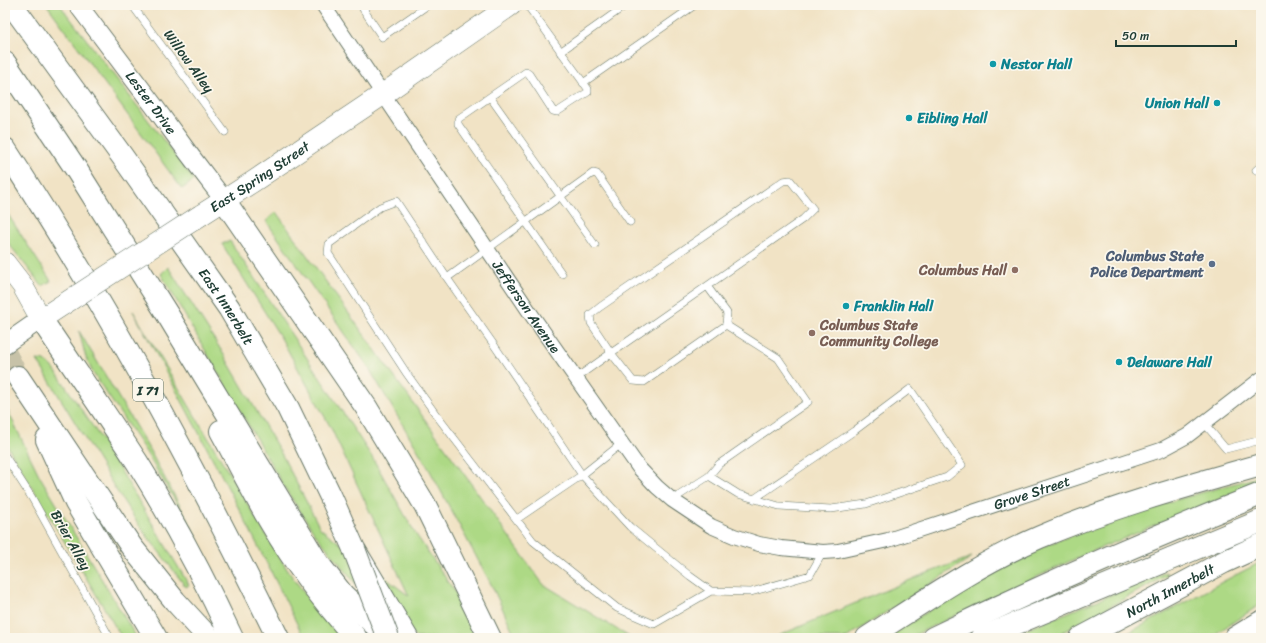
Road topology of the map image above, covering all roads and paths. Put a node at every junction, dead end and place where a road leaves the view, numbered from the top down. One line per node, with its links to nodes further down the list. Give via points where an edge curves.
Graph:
1 (12, 5): 49 (highway, East Innerbelt, via 228,308 288,408)
2 (78, 5): 19 (street, Lester Drive)
3 (132, 5): 16 (lane, Willow Alley)
4 (323, 5): 14 (street, Jefferson Avenue)
5 (368, 5): 6 (lane, via 363,8 382,37)
6 (428, 5)
7 (511, 5): 14 (main road, East Spring Street)
8 (527, 5): 11 (lane)
9 (626, 5): 11 (lane)
10 (695, 5): 13 (lane)
11 (560, 52): 13 (lane)
12 (5, 64): 28 (highway, via 76,169)
13 (583, 83): 15 (lane, via 588,92 557,112 526,72)
14 (382, 94): 19 (main road, East Spring Street); 23 (street, Jefferson Avenue)
15 (490, 97): 18 (lane); 20 (lane, via 458,119 458,124)
16 (225, 132)
17 (5, 149): 57 (highway, I 71, via 118,333 215,510)
18 (561, 196): 20 (lane); 21 (lane, via 593,173 596,174); 22 (lane)
19 (224, 200): 29 (main road, East Spring Street, bridge); 61 (highway, via 366,407 425,505)
20 (525, 221): 23 (lane); 25 (lane)
21 (630, 222)
22 (595, 245)
23 (487, 250): 26 (lane); 33 (street, Jefferson Avenue)
24 (5, 263): 29 (main road, via 22,285)
25 (562, 274)
26 (447, 278): 40 (lane); 45 (lane, via 396,201 380,208 329,244 328,253 407,374 436,416)
27 (707, 286): 30 (lane, via 727,313); 32 (lane); 32 (lane, via 796,225 813,209 790,180 784,181 590,315 591,323)
28 (169, 317): 58 (highway, via 216,421 271,523 332,612); 59 (highway, via 317,562 343,595)
29 (41, 319): 31 (street, East Spring Street); 56 (highway, via 137,463 174,526)
30 (726, 325): 32 (lane, via 644,382 633,381); 41 (lane, via 778,358 808,402 719,464)
31 (5, 344)
32 (611, 353): 33 (lane)
33 (576, 378): 37 (street, Jefferson Avenue)
34 (1261, 379): 35 (street, Grove Street)
35 (1204, 424): 36 (lane, via 1226,449); 50 (street, Grove Street, via 1161,450 888,540)
36 (1261, 440)
37 (621, 444): 40 (lane); 44 (street, Jefferson Avenue, via 639,468)
38 (5, 456): 53 (lane, Brier Alley, via 32,498)
39 (1261, 465): 62 (highway, via 1169,492 1039,537 1000,556 942,590)
40 (582, 475): 45 (lane); 51 (lane, via 630,527)
41 (710, 476): 43 (lane, via 738,494); 44 (lane)
42 (1261, 494): 63 (highway, via 1064,577)
43 (754, 499): 43 (lane, via 779,506 832,509 866,504 947,477 962,465 910,389 854,431)
44 (672, 500): 48 (street, Jefferson Avenue, via 711,526 759,544)
45 (517, 519): 51 (lane, via 533,541 617,608 654,624)
46 (1261, 521): 64 (highway)
47 (1261, 545): 65 (highway, North Innerbelt)
48 (781, 548): 50 (street, Grove Street)
49 (354, 549): 59 (highway, East Innerbelt, bridge); 60 (highway, bridge)
50 (823, 552): 51 (lane, via 810,576 751,592)
51 (711, 591)
52 (1261, 622): 66 (highway)
53 (110, 638)
54 (156, 638): 55 (highway, via 76,502 18,377 131,546 175,601)
55 (209, 638)
56 (232, 638)
57 (278, 638)
58 (356, 638)
59 (388, 638)
60 (407, 638)
61 (490, 638)
62 (867, 638)
63 (933, 638)
64 (981, 638)
65 (1081, 638)
66 (1235, 638)

